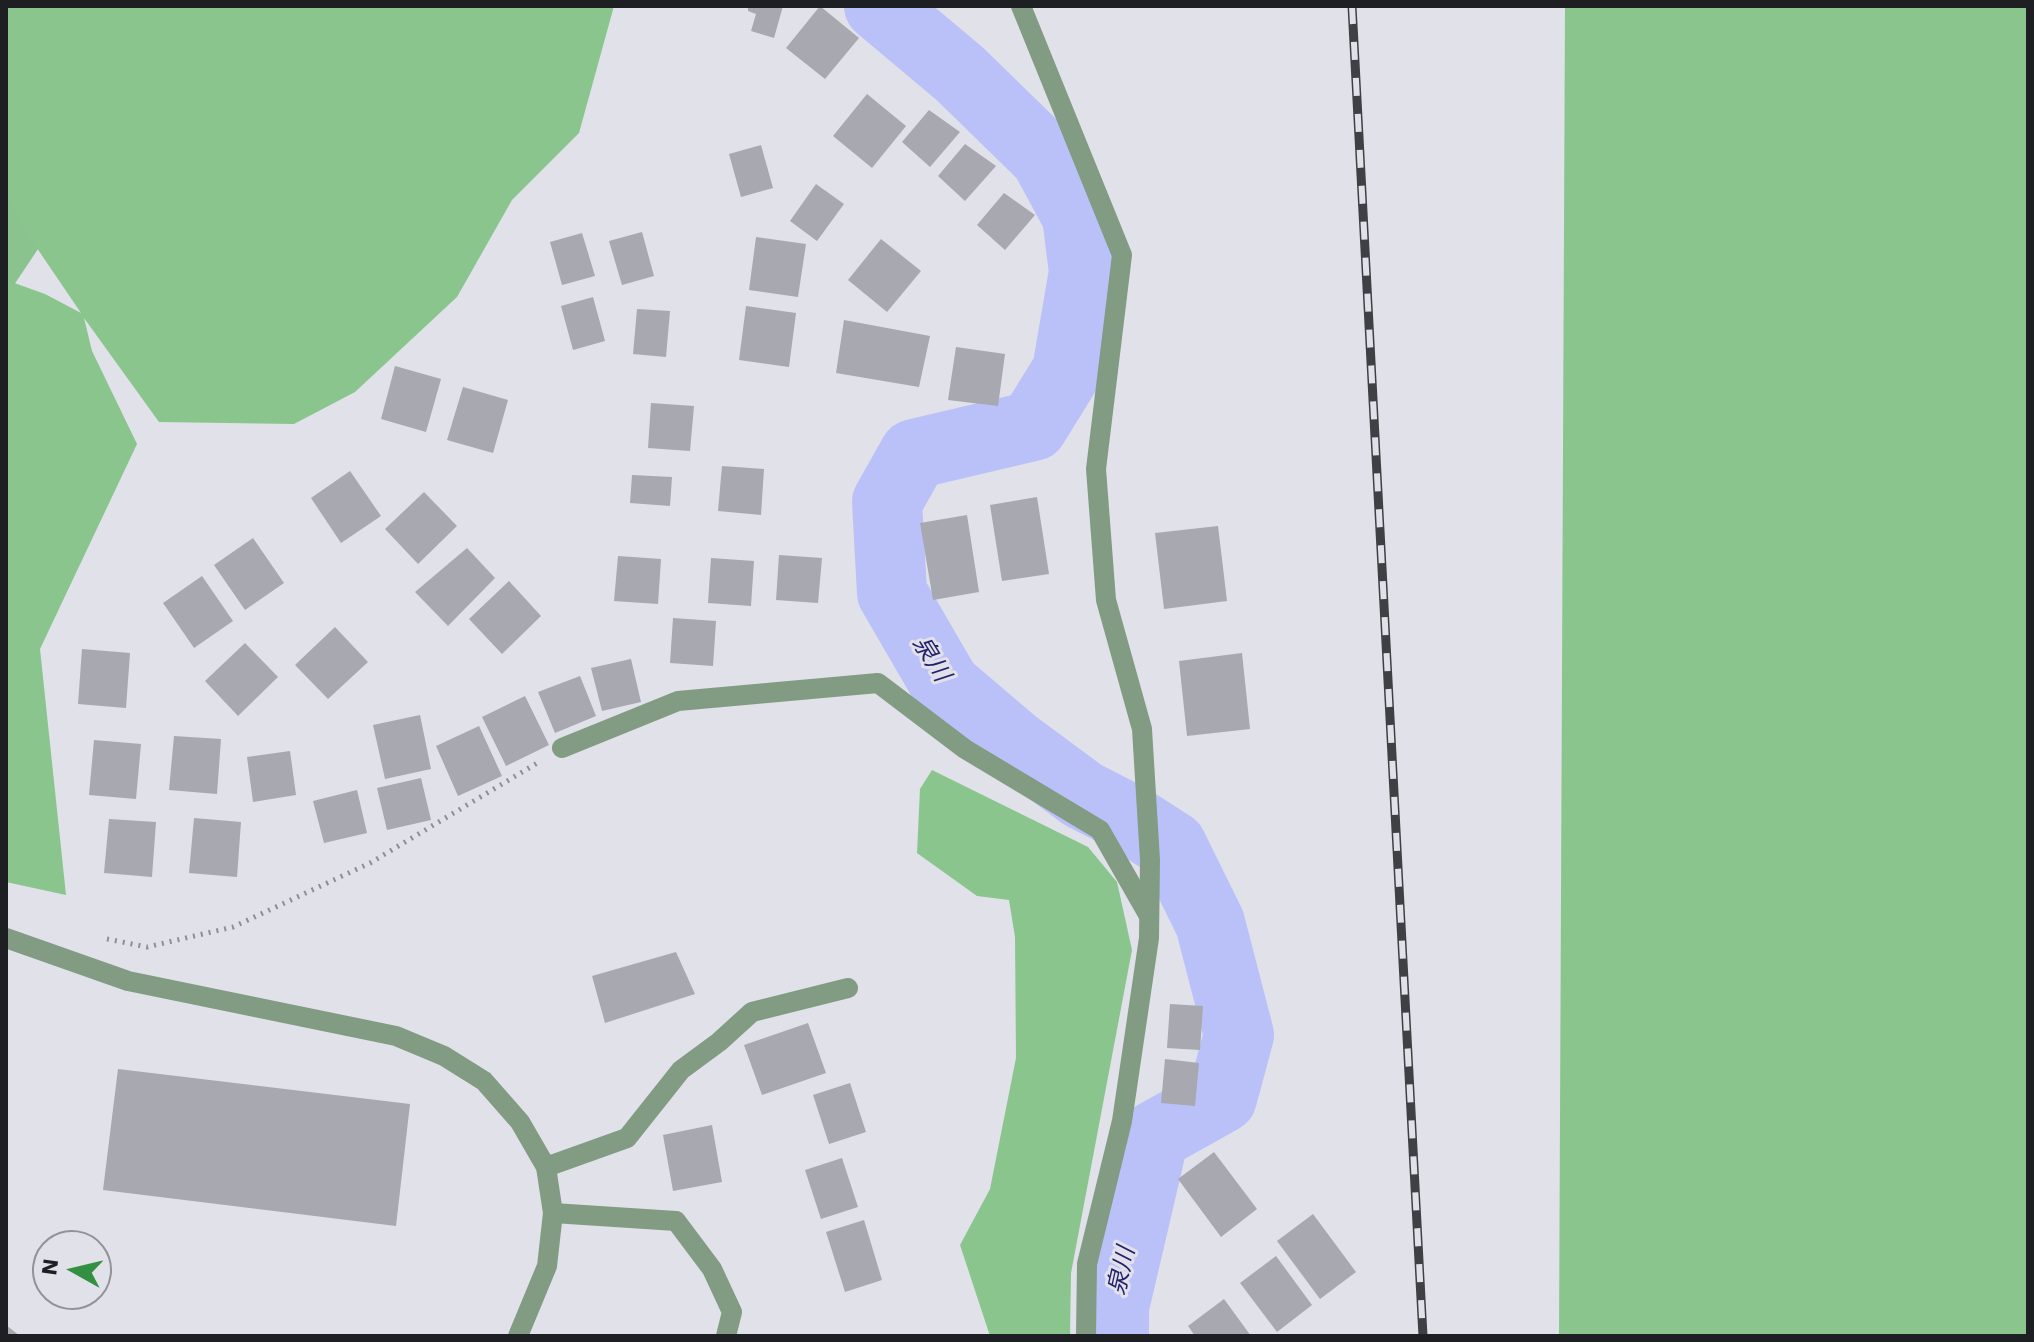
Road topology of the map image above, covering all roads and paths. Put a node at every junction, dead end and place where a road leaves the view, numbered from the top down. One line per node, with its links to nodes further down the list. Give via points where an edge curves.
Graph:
1 (1021, 6): 3 (street, via 1122,255 1096,469 1106,600 1142,729)
2 (562, 748): 3 (street, via 678,701 878,683 965,749 1100,830); 5 (path, via 370,863 233,927 147,947)
3 (1149, 916): 11 (street, via 1122,1121 1087,1264)
4 (6, 938): 7 (street, via 128,981 396,1036 444,1056 484,1081 520,1122)
5 (105, 938)
6 (848, 988): 7 (street, via 752,1012 681,1070 627,1138)
7 (546, 1167): 8 (street)
8 (553, 1213): 9 (street, via 547,1266); 10 (street, via 676,1221 712,1269 732,1312)
9 (518, 1336)
10 (726, 1336)
11 (1086, 1336)

